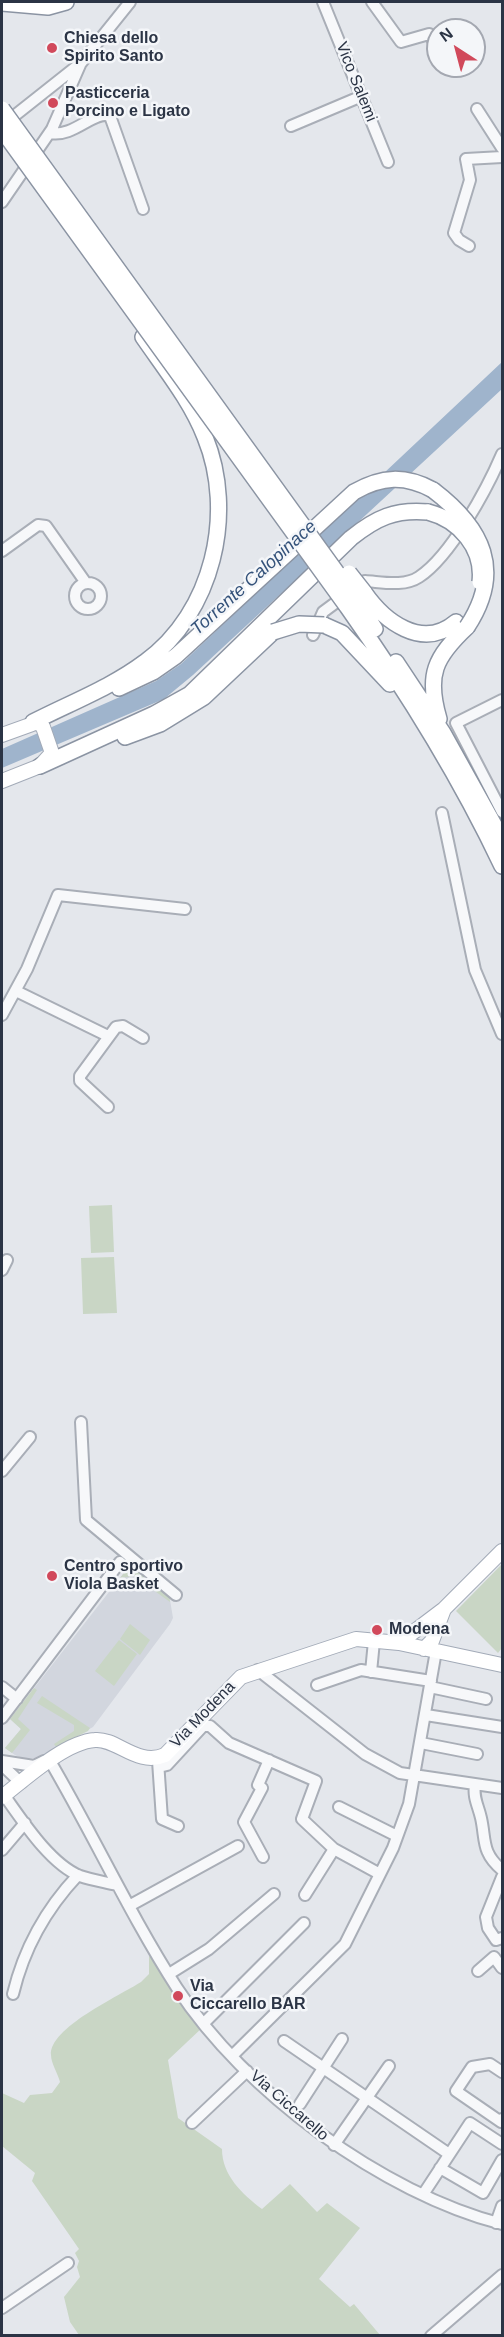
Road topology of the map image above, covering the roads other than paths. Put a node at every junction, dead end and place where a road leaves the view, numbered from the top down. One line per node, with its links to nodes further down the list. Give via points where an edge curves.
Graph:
1 (66, 2): 5 (highway, via 48,7)
2 (130, 2): 7 (street)
3 (322, 2): 8 (street, Vico Salemi)
4 (372, 2): 6 (street, via 401,42)
5 (2, 3)
6 (426, 35)
7 (81, 63): 12 (street); 13 (street)
8 (362, 96): 11 (street); 16 (street, Vico Salemi)
9 (477, 109): 14 (street)
10 (2, 110): 24 (highway, bridge)
11 (291, 126)
12 (2, 128): 20 (highway, bridge)
13 (50, 133): 17 (street); 18 (street, via 67,134 100,114 110,116)
14 (502, 148)
15 (502, 157): 19 (street, via 466,159 470,180 454,233)
16 (388, 162)
17 (2, 202)
18 (143, 209)
19 (469, 246)
20 (128, 303): 24 (highway, bridge); 28 (highway, bridge, via 142,334 201,429 213,460 218,491 216,542 197,600 176,633 144,663)
21 (502, 454): 26 (street, via 486,490 439,559 419,578 399,584 365,581 323,612)
22 (2, 551): 23 (street, via 38,525 46,526)
23 (86, 583)
24 (355, 599): 25 (highway, via 402,628 432,634); 30 (highway, via 375,646)
25 (462, 625): 28 (highway, bridge, via 483,603 490,583 489,560 474,528 433,490 411,480 386,479 368,484 339,506 176,656 132,682); 30 (highway, via 432,675); 31 (highway, bridge, via 479,590 479,564 467,536 441,515 408,510 391,513 351,538 190,694)
26 (318, 630): 30 (highway, via 342,633); 31 (highway, bridge, via 299,624 273,632 204,697 179,714 67,760)
27 (502, 700): 33 (street, via 456,723)
28 (38, 724): 29 (main road); 31 (main road, via 52,750 51,757)
29 (2, 735)
30 (438, 738): 35 (highway); 36 (highway)
31 (40, 766): 32 (main road)
32 (2, 782)
33 (502, 812)
34 (442, 813): 40 (street, via 475,970)
35 (502, 839)
36 (502, 866)
37 (185, 909): 38 (street, via 58,895)
38 (16, 991): 39 (street); 41 (street)
39 (2, 1015)
40 (502, 1034)
41 (108, 1036): 42 (street, via 116,1027 123,1026); 43 (street, via 80,1081)
42 (143, 1038)
43 (108, 1107)
44 (7, 1260): 45 (street)
45 (2, 1270)
46 (81, 1422): 53 (street, via 86,1520)
47 (30, 1437): 49 (street)
48 (2, 1450): 49 (street)
49 (13, 1457): 50 (street)
50 (2, 1472)
51 (502, 1551): 54 (main road)
52 (120, 1562): 66 (street)
53 (176, 1594)
54 (444, 1610): 55 (main road); 56 (main road)
55 (422, 1627): 58 (main road); 59 (main road)
56 (437, 1630): 59 (main road); 59 (main road, via 432,1641)
57 (374, 1641): 58 (main road, Via Modena); 61 (main road, Via Modena, via 356,1639); 62 (street)
58 (399, 1643): 59 (main road, Via Modena)
59 (437, 1651): 60 (main road, Via Modena); 63 (street)
60 (502, 1665)
61 (258, 1670): 75 (main road, Via Modena, via 241,1677); 77 (street, via 365,1754)
62 (370, 1671): 63 (street); 64 (street, via 361,1670)
63 (431, 1684): 67 (street); 68 (street)
64 (317, 1685)
65 (2, 1687): 66 (street)
66 (17, 1699): 69 (street)
67 (486, 1699)
68 (426, 1715): 70 (street); 71 (street)
69 (2, 1718)
70 (502, 1727)
71 (421, 1743): 72 (street); 77 (street)
72 (477, 1754)
73 (54, 1758): 75 (main road, Via Modena, via 97,1739); 76 (street, via 34,1766); 78 (main road, Via Modena); 94 (street, Via Ciccarello)
74 (269, 1760): 75 (street, via 229,1743 206,1725 168,1765); 87 (street, via 316,1780 302,1819); 89 (street, via 258,1785 262,1788 244,1822)
75 (158, 1762): 84 (street, via 162,1819)
76 (2, 1763): 78 (street)
77 (416, 1777): 79 (street); 85 (street)
78 (21, 1783): 81 (main road, Via Modena)
79 (475, 1785): 80 (street); 90 (street, via 473,1798 482,1820 484,1845)
80 (502, 1788)
81 (3, 1796): 83 (street)
82 (339, 1807): 85 (street)
83 (25, 1823): 88 (street); 92 (street, via 55,1858)
84 (178, 1826)
85 (397, 1836): 91 (street)
86 (238, 1846): 98 (street)
87 (334, 1849): 91 (street); 96 (street)
88 (2, 1850)
89 (263, 1857)
90 (502, 1870)
91 (378, 1873): 108 (street, via 345,1944)
92 (78, 1875): 94 (street); 104 (street, via 40,1923 19,1968)
93 (502, 1877): 97 (street)
94 (117, 1886): 98 (street, Via Ciccarello)
95 (274, 1894): 103 (street, via 209,1949)
96 (305, 1895)
97 (499, 1898): 100 (street, via 486,1917 491,1935 496,1940)
98 (129, 1906): 103 (street, Via Ciccarello)
99 (304, 1923): 105 (street)
100 (502, 1938)
101 (502, 1968): 102 (street, via 494,1957)
102 (478, 1971)
103 (169, 1974): 105 (street, Via Ciccarello)
104 (13, 1994)
105 (204, 2023): 108 (street, Via Ciccarello)
106 (342, 2039): 110 (street)
107 (284, 2041): 110 (street)
108 (233, 2055): 111 (street, Via Ciccarello)
109 (389, 2066): 113 (street)
110 (323, 2068): 113 (street); 114 (street)
111 (247, 2071): 116 (street); 118 (street, Via Ciccarello)
112 (502, 2073): 115 (street, via 490,2064 472,2067 456,2091 501,2122)
113 (366, 2099): 118 (street); 119 (street)
114 (300, 2104)
115 (502, 2119)
116 (192, 2123)
117 (502, 2144): 119 (street, via 470,2123)
118 (334, 2145): 122 (street, Via Ciccarello)
119 (449, 2154): 121 (street)
120 (502, 2160): 121 (street, via 483,2193)
121 (440, 2168): 122 (street)
122 (424, 2193): 124 (street, Via Ciccarello, via 464,2213)
123 (502, 2206): 124 (street)
124 (499, 2223)
125 (68, 2263): 127 (street)
126 (502, 2275): 128 (street)
127 (2, 2308)
128 (430, 2336)

